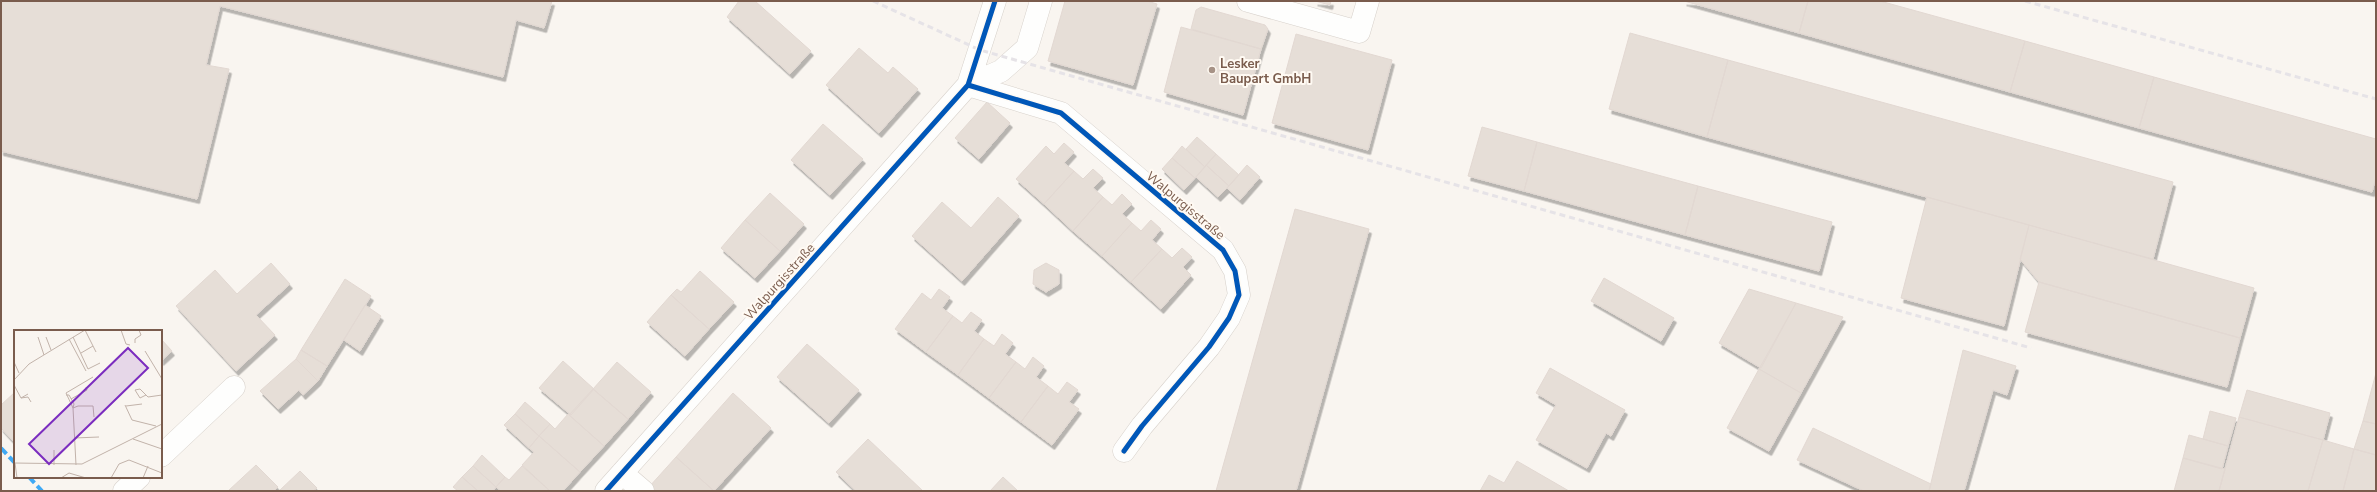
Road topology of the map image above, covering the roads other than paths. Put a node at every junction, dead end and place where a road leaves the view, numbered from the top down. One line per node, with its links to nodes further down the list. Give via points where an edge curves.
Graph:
1 (995, 1): 5 (street, Walpurgisstraße)
2 (1041, 1): 5 (street, via 1027,48 1001,71)
3 (1248, 1): 4 (street, via 1359,32)
4 (1368, 1)
5 (968, 85): 7 (street, Walpurgisstraße, via 1061,112 1223,250 1235,271 1239,296 1229,318 1209,347); 9 (street, Walpurgisstraße)
6 (234, 387): 8 (street)
7 (1124, 451)
8 (162, 455)
9 (622, 473): 12 (street, Walpurgisstraße); 13 (street)
10 (138, 478): 11 (street)
11 (124, 491)
12 (606, 491)
13 (643, 491)

